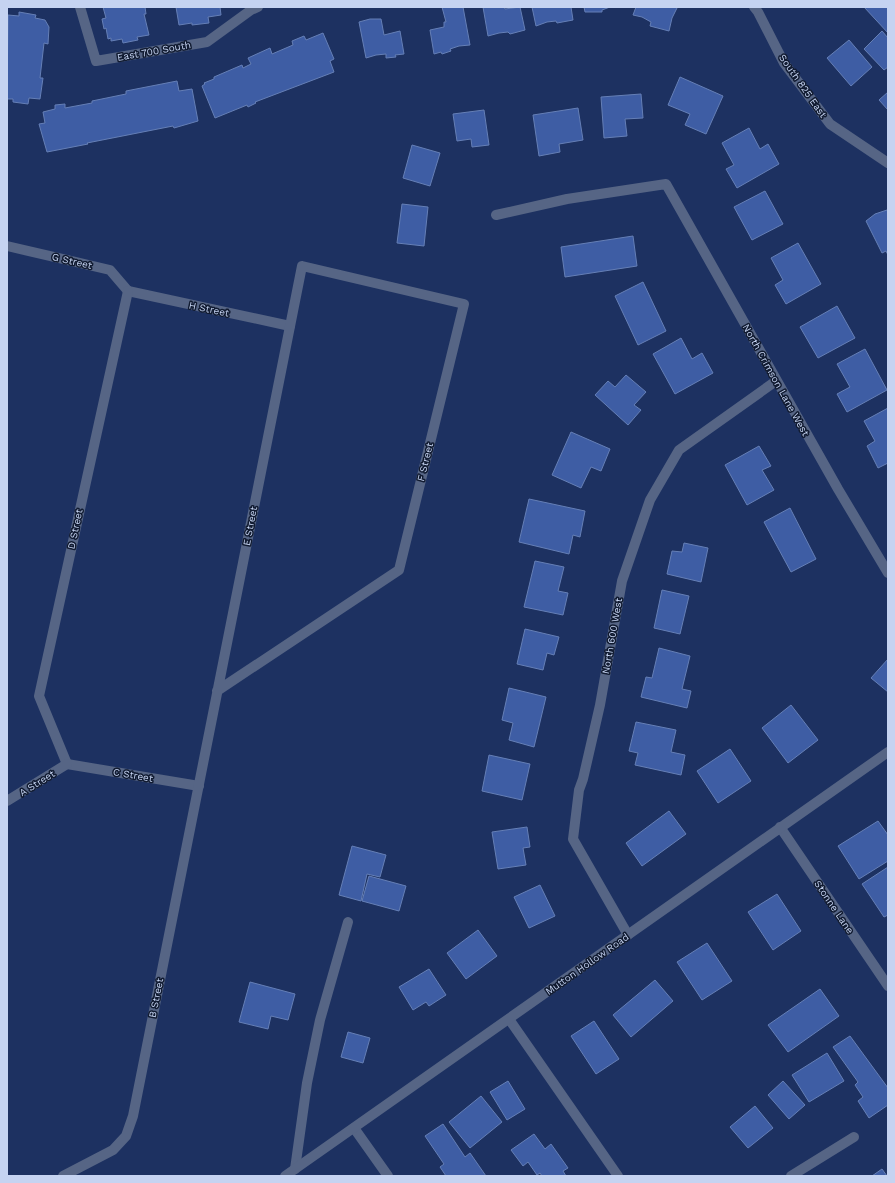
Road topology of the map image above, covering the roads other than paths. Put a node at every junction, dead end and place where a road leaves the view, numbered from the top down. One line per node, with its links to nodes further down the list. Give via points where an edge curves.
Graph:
1 (80, 7): 3 (street, East 700 South, via 96,61 207,42)
2 (754, 7): 4 (street, South 825 East, via 784,63 830,124)
3 (253, 8)
4 (888, 163)
5 (496, 215): 10 (street, North Crimson Lane West, via 567,199 666,184)
6 (7, 246): 8 (street, G Street, via 110,270)
7 (302, 266): 9 (street, E Street); 12 (street, F Street, via 464,304 399,570)
8 (128, 291): 9 (street, H Street); 14 (street, D Street, via 39,696)
9 (290, 326): 12 (street, E Street)
10 (776, 381): 11 (street, North Crimson Lane West); 19 (street, North 600 West, via 679,450 650,500 622,581 600,705 579,790 573,840)
11 (888, 573)
12 (218, 691): 15 (street, E Street)
13 (888, 752): 17 (street, Mutton Hollow Road)
14 (67, 764): 15 (street, C Street); 16 (street, A Street)
15 (199, 786): 25 (street, B Street, via 133,1116 126,1136 113,1150)
16 (7, 801)
17 (780, 827): 19 (street, Mutton Hollow Road); 20 (street, Stonne Lane)
18 (348, 922): 24 (street, via 320,1020 307,1083)
19 (628, 935): 21 (street, Mutton Hollow Road)
20 (888, 986)
21 (509, 1019): 22 (street, Mutton Hollow Road); 28 (street)
22 (354, 1128): 24 (street, Mutton Hollow Road); 27 (street)
23 (854, 1137): 29 (street)
24 (295, 1169): 26 (street, Mutton Hollow Road)
25 (63, 1176)
26 (285, 1176)
27 (388, 1176)
28 (618, 1176)
29 (791, 1176)

